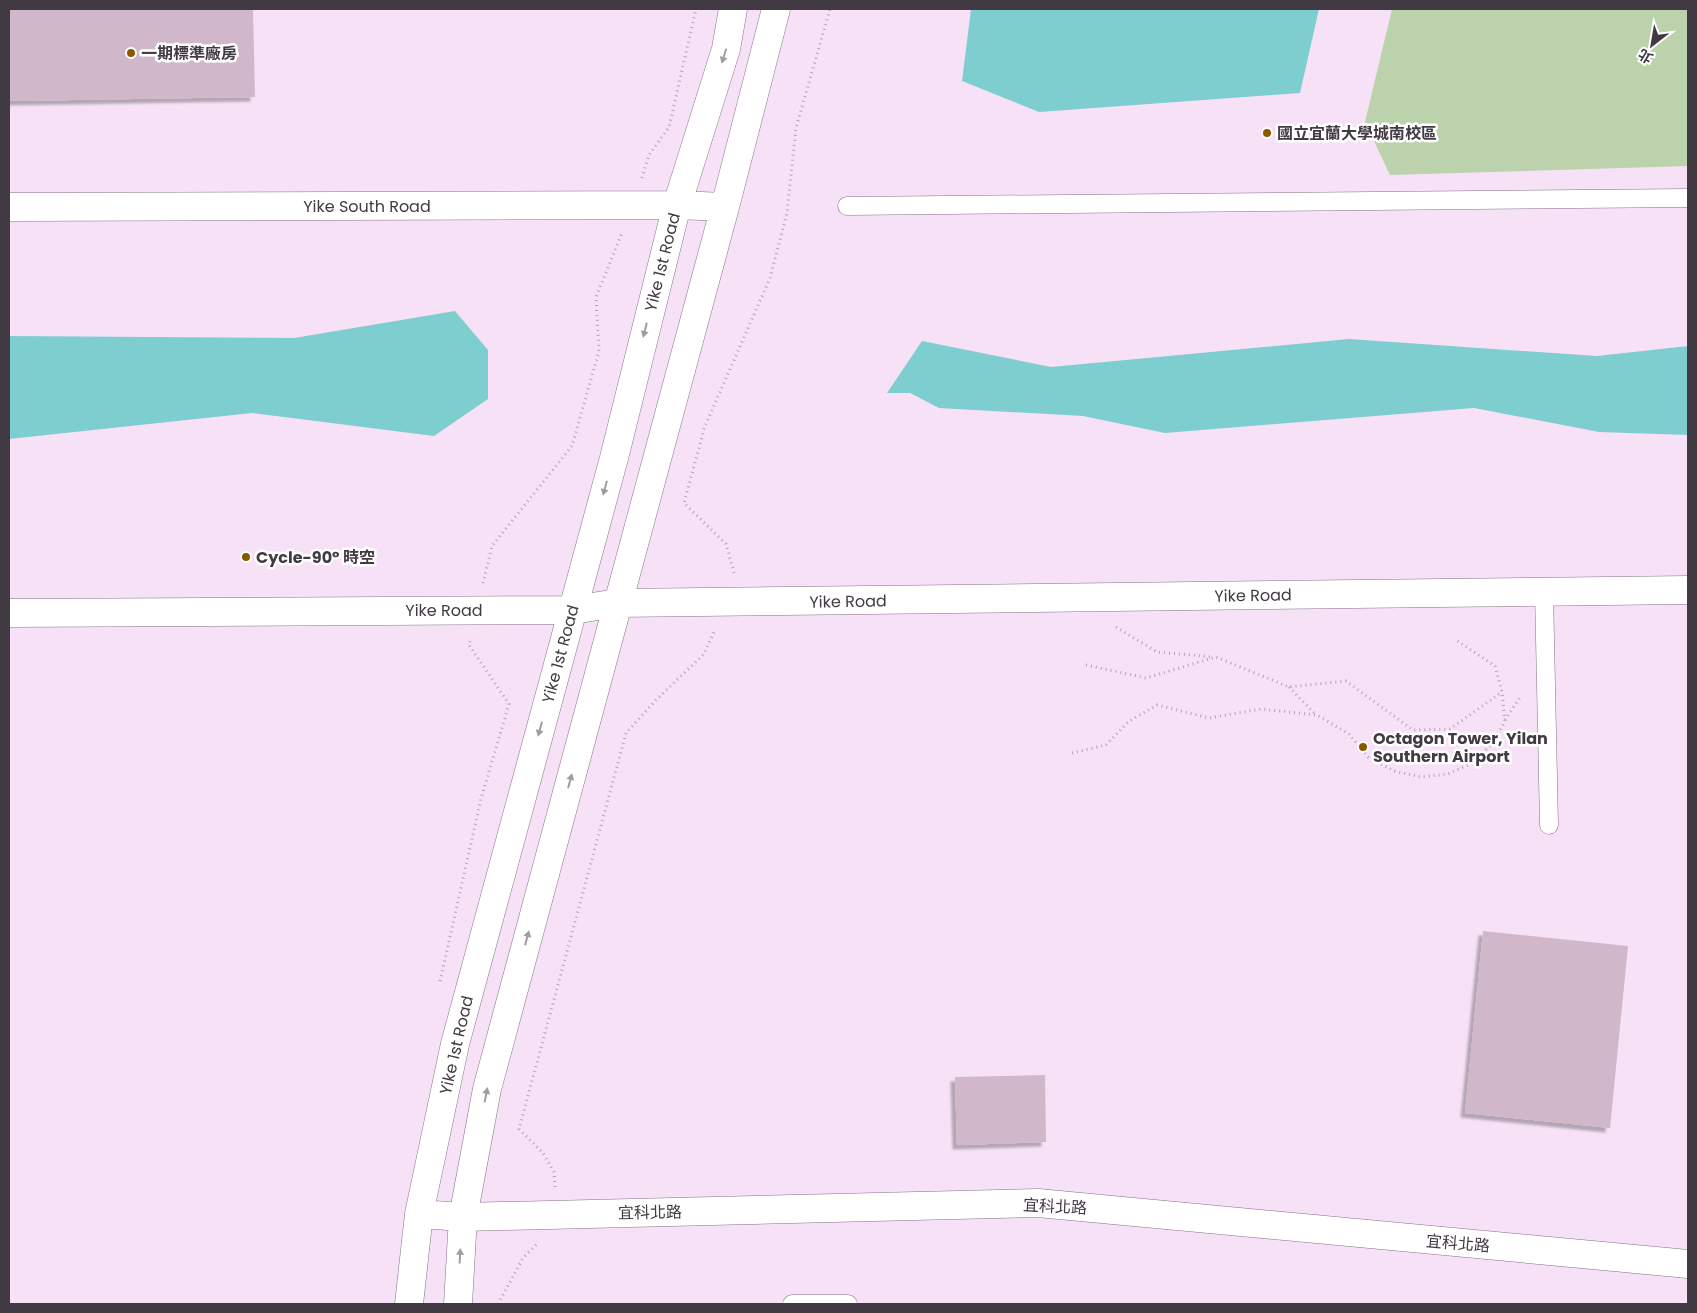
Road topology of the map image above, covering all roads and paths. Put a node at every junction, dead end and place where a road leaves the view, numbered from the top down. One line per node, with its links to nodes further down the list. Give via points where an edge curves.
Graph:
1 (696, 9): 6 (path, via 669,127 650,155)
2 (733, 9): 7 (street, Yike 1st Road, one-way to 7, via 726,49)
3 (776, 9): 10 (street)
4 (830, 9): 13 (path, via 796,128 787,213 770,278 705,426 684,502 726,544 734,573)
5 (1688, 198): 9 (lane)
6 (633, 205): 7 (street, Yike South Road); 8 (street, Yike South Road); 15 (path, via 596,296 599,351 572,446 492,546)
7 (677, 205): 10 (street, Yike South Road); 16 (street, Yike 1st Road, one-way to 16, via 614,458)
8 (9, 206)
9 (847, 206)
10 (725, 207): 14 (street)
11 (1688, 590): 12 (street, Yike Road)
12 (1544, 592): 13 (street, Yike Road); 26 (lane)
13 (729, 602): 14 (street, Yike Road); 29 (path, via 704,654 626,733 519,1129 544,1153 554,1172)
14 (618, 603): 16 (street, Yike Road); 30 (street, one-way to 14, via 487,1090)
15 (477, 610): 16 (street, Yike Road); 17 (street, Yike Road); 27 (path, via 469,645 509,704 481,799)
16 (572, 610): 28 (street, Yike 1st Road, one-way to 28, via 455,1044)
17 (9, 613)
18 (1116, 627): 20 (path, via 1157,652)
19 (1456, 640): 23 (path, via 1494,666)
20 (1216, 657): 21 (path, via 1146,678); 22 (path)
21 (1086, 665)
22 (1289, 687): 23 (path, via 1346,681 1413,730 1450,728); 24 (path)
23 (1502, 692): 24 (path, via 1505,721 1492,744 1472,762 1448,774 1421,777 1394,771 1368,757 1349,734)
24 (1317, 715): 25 (path, via 1261,709 1209,718 1158,705 1128,722 1106,745)
25 (1072, 753)
26 (1549, 825)
27 (438, 990)
28 (419, 1214): 30 (street, 宜科北路); 32 (street, Yike 1st Road)
29 (557, 1215): 30 (street, 宜科北路); 31 (street, 宜科北路, via 1038,1203); 34 (path, via 548,1232 523,1258)
30 (462, 1217): 33 (street, one-way to 30)
31 (1688, 1264)
32 (409, 1304)
33 (458, 1304)
34 (498, 1304)
35 (792, 1304): 36 (lane)
36 (848, 1304)

